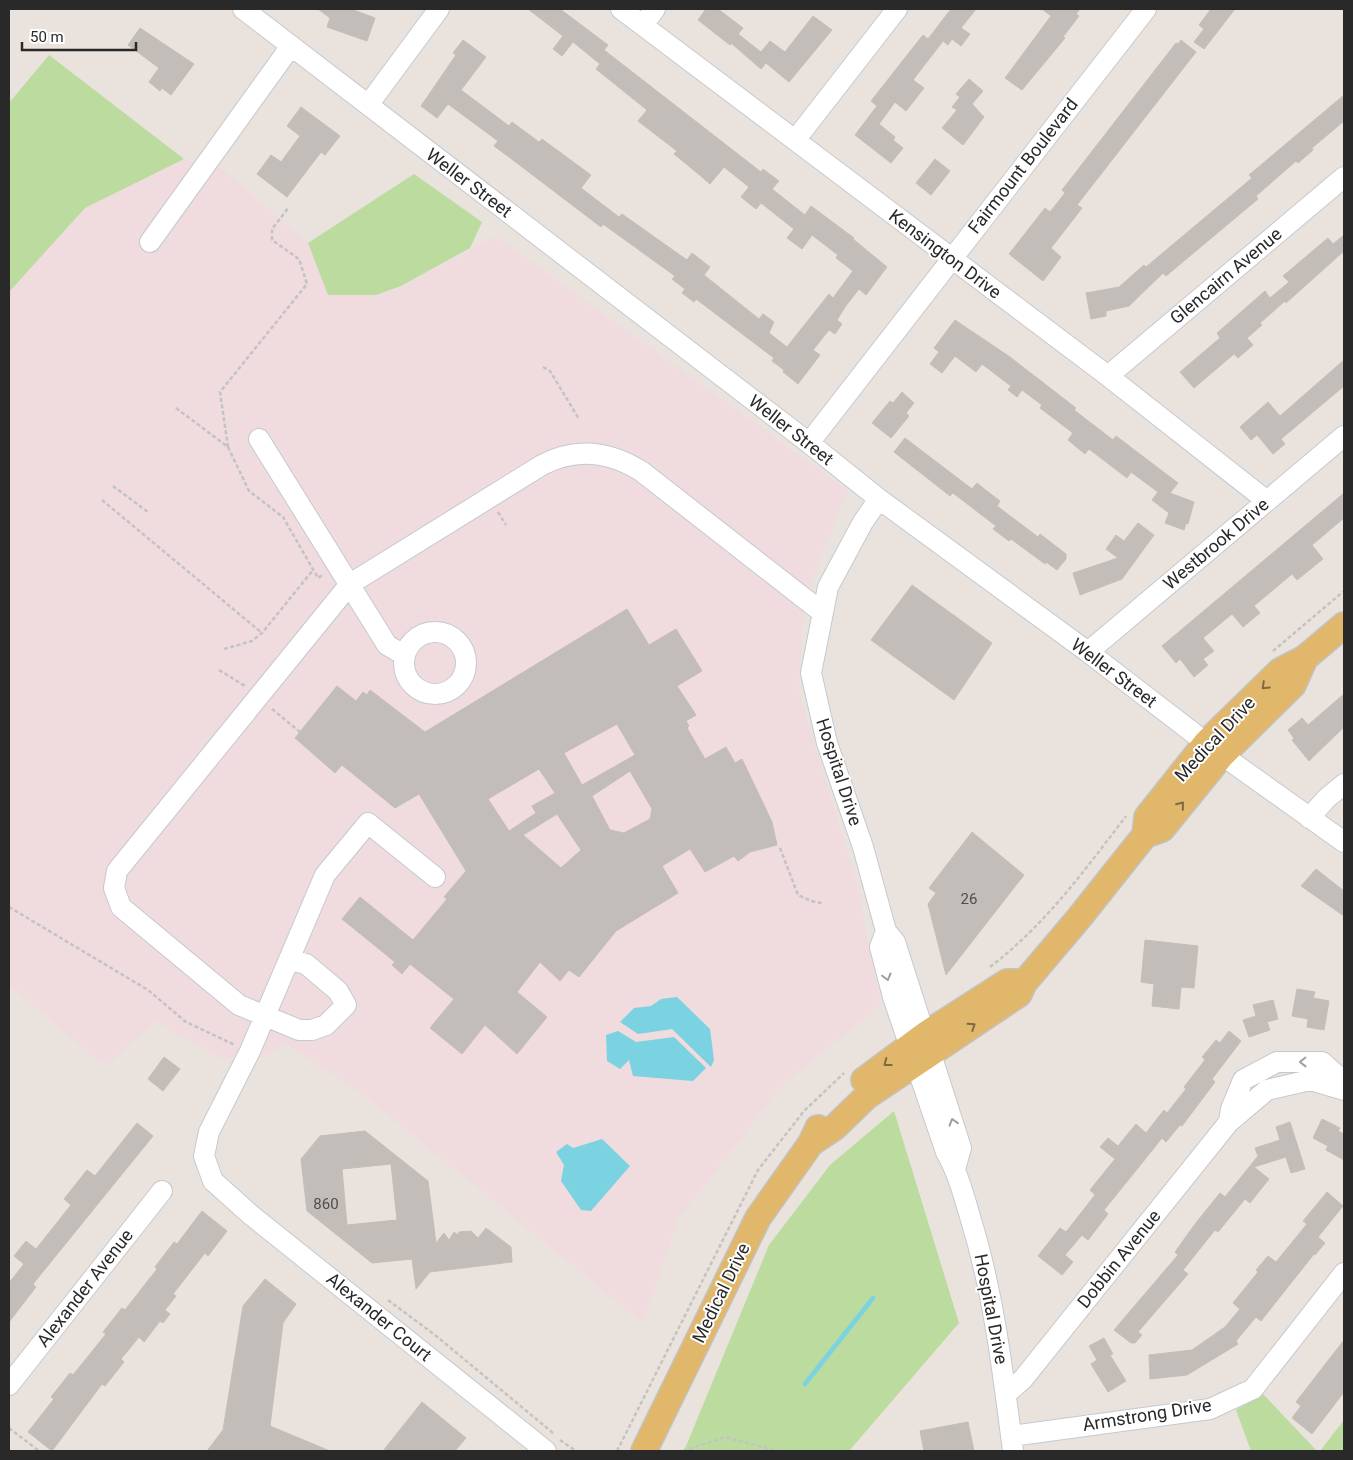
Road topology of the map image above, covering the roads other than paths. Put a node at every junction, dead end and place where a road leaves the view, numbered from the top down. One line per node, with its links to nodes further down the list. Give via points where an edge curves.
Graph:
1 (243, 9): 8 (street, Weller Street)
2 (439, 9): 9 (street)
3 (621, 9): 7 (street, Kensington Drive)
4 (655, 9): 7 (street)
5 (897, 9): 10 (street)
6 (1146, 9): 13 (street, Fairmount Boulevard)
7 (643, 25): 10 (street, Kensington Drive)
8 (290, 46): 9 (street, Weller Street); 12 (street)
9 (368, 105): 17 (street, Weller Street)
10 (796, 139): 13 (street, Kensington Drive)
11 (1344, 177): 14 (street, Glencairn Avenue)
12 (150, 242)
13 (951, 259): 14 (street, Kensington Drive); 17 (street, Fairmount Boulevard)
14 (1108, 376): 19 (street, Kensington Drive)
15 (1344, 436): 19 (street, Westbrook Drive)
16 (259, 439): 20 (street)
17 (809, 443): 18 (street, Weller Street)
18 (879, 499): 21 (street, Hospital Drive, via 828,587); 23 (street, Weller Street)
19 (1267, 501): 23 (street, Westbrook Drive)
20 (350, 584): 21 (street, via 542,465 563,455 592,453 624,460 641,471); 24 (street, via 387,645); 31 (street, via 117,871 114,888 121,907 239,1005)
21 (823, 612): 32 (street, Hospital Drive, via 811,673 827,743 863,847 886,930 896,942)
22 (1344, 625): 25 (main road, Medical Drive, via 1305,658 1292,685)
23 (1088, 652): 25 (street, Weller Street)
24 (404, 655)
25 (1214, 749): 27 (street, Weller Street); 32 (main road, Medical Drive, via 1162,829 1144,835 1024,983 1019,994)
26 (1344, 784): 27 (street)
27 (1309, 818): 28 (street, Weller Street)
28 (1344, 842)
29 (435, 878): 30 (street, via 368,823 325,875)
30 (290, 960): 31 (street); 31 (street, via 306,964 338,991 346,1005 326,1025 312,1030 299,1030)
31 (266, 1016): 41 (street, Alexander Court, via 209,1132 204,1156 213,1181)
32 (921, 1050): 39 (street, Hospital Drive, via 946,1152 955,1169 984,1263); 42 (main road, Medical Drive, via 835,1127 811,1143 758,1218)
33 (1344, 1082): 35 (street, Dobbin Avenue, one-way to 35, via 1322,1062 1277,1062 1243,1080)
34 (1344, 1090): 35 (street, Dobbin Avenue, via 1310,1080 1267,1090)
35 (1229, 1122): 39 (street, Dobbin Avenue, via 1023,1379)
36 (162, 1192): 38 (street, Alexander Avenue)
37 (1344, 1273): 40 (street, Armstrong Drive, via 1252,1389 1210,1408)
38 (9, 1385)
39 (1006, 1394): 40 (street, Hospital Drive)
40 (1012, 1444)
41 (546, 1451)
42 (644, 1451)

